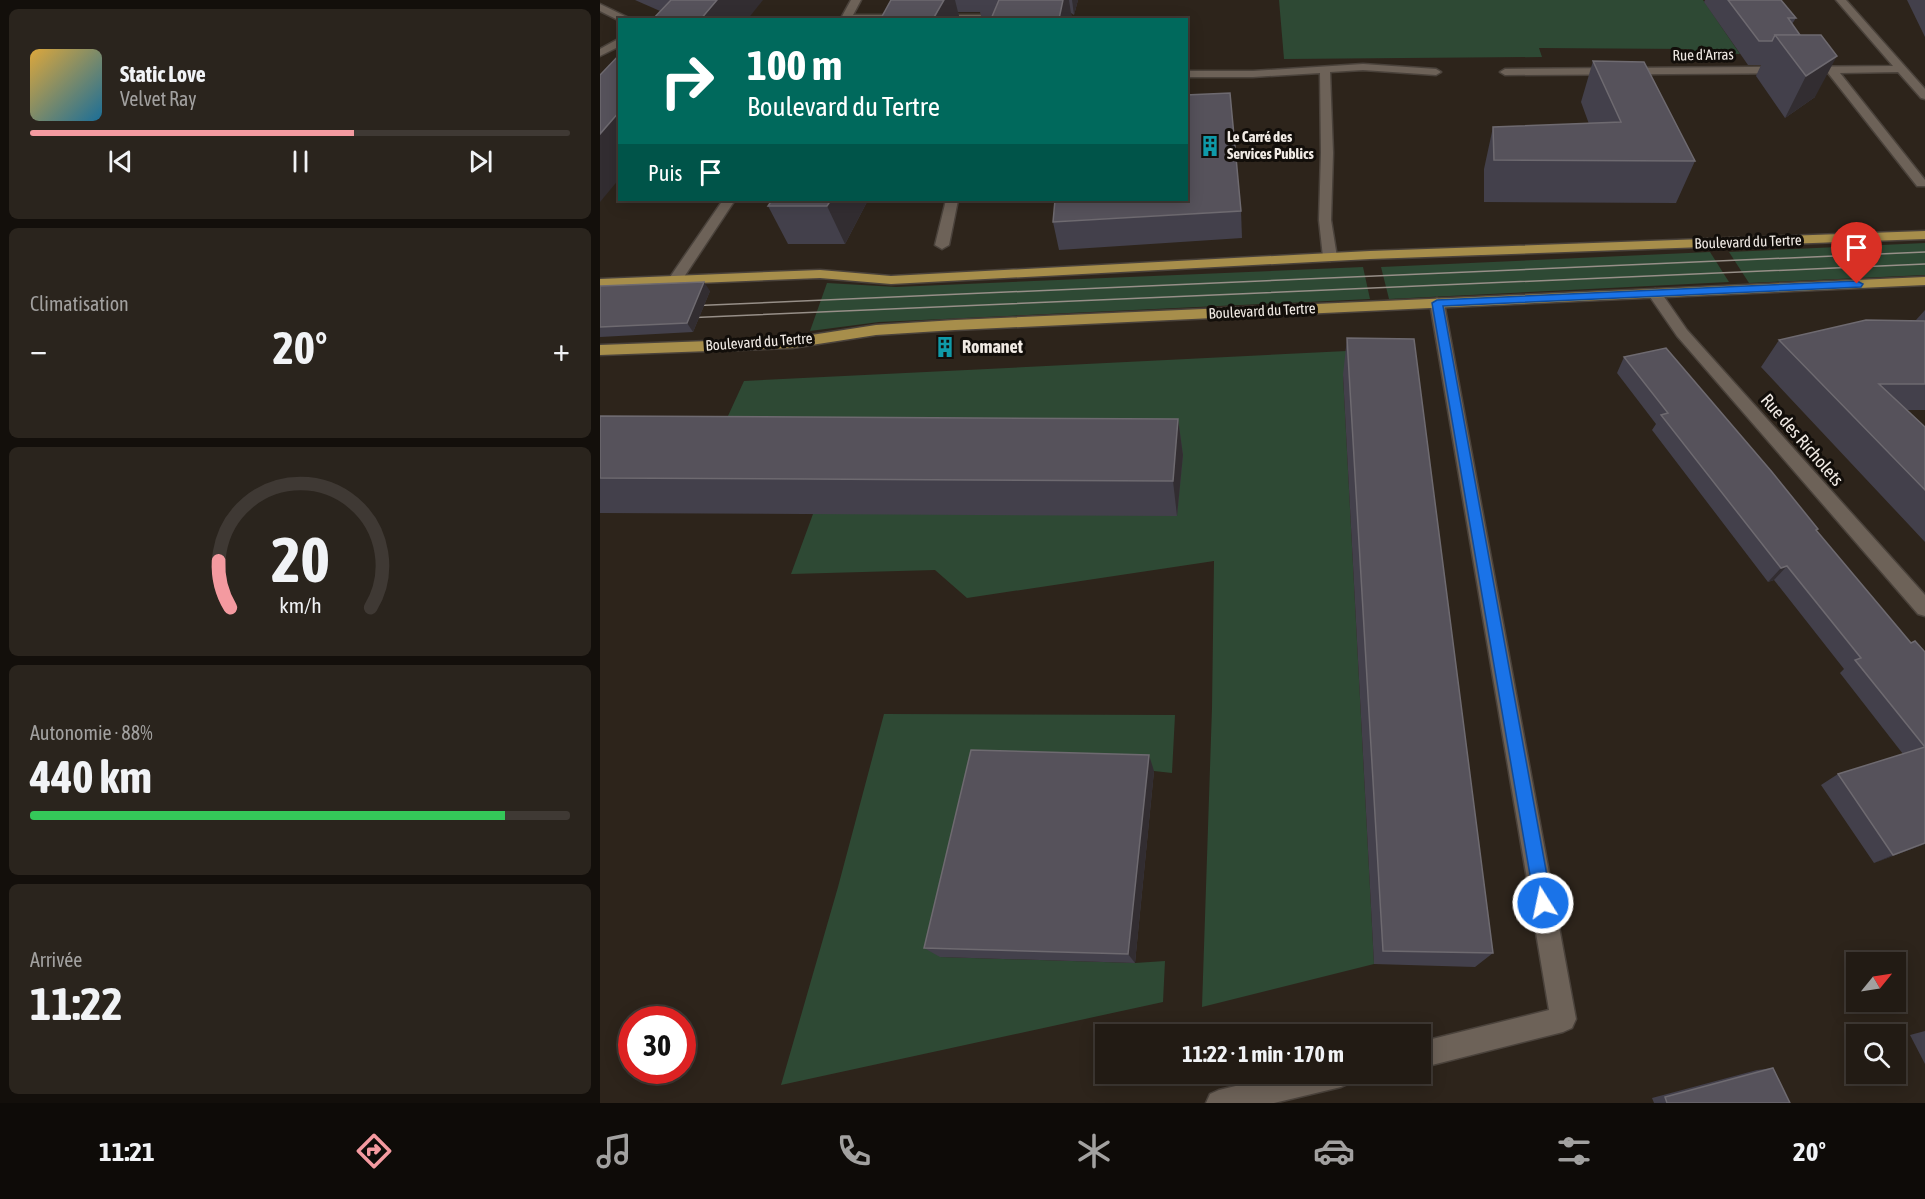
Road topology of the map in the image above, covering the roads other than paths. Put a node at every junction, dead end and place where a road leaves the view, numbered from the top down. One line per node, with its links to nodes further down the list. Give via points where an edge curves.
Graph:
1 (856, 0): 6 (street)
2 (1841, 0): 12 (street)
3 (600, 7): 5 (street)
4 (1022, 17): 7 (street)
5 (621, 18)
6 (846, 18)
7 (928, 18)
8 (618, 42): 9 (street)
9 (600, 53)
10 (1325, 69): 13 (street, via 1363,67); 15 (street); 22 (street, via 1325,220)
11 (1831, 69): 12 (street, Rue d'Arras); 14 (street, Rue d'Arras); 17 (street)
12 (1902, 69): 16 (street)
13 (1436, 72)
14 (1505, 72)
15 (1188, 74)
16 (1925, 96)
17 (1921, 183)
18 (728, 201): 23 (street)
19 (952, 201): 21 (street)
20 (1925, 235): 22 (main road, Boulevard du Tertre)
21 (942, 245)
22 (1330, 257): 23 (main road, Boulevard du Tertre, via 891,280 820,274)
23 (675, 280): 25 (main road, Boulevard du Tertre)
24 (1925, 281): 26 (main road, Boulevard du Tertre)
25 (600, 283)
26 (1655, 294): 27 (main road, Boulevard du Tertre); 29 (street, Rue des Richolets, via 1682,333)
27 (1437, 303): 28 (main road, Boulevard du Tertre, via 933,326 792,343); 30 (street, via 1563,1019)
28 (600, 350)
29 (1925, 608)
30 (1431, 1052)
31 (1299, 1084): 32 (street)
32 (1219, 1103)

